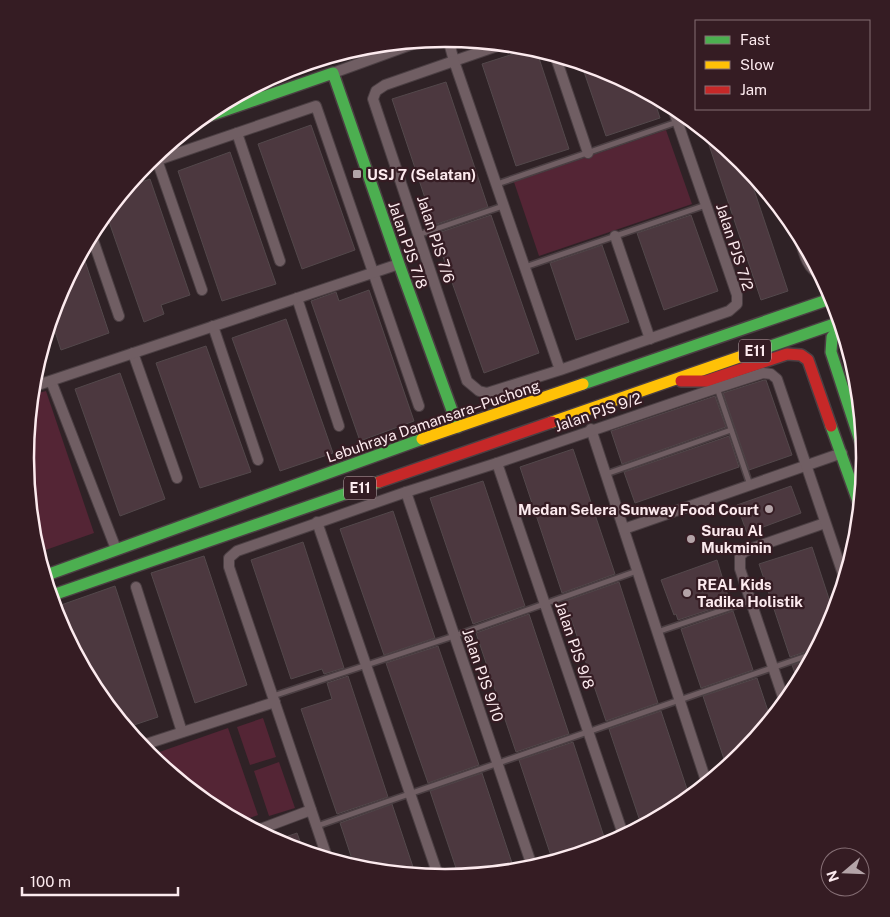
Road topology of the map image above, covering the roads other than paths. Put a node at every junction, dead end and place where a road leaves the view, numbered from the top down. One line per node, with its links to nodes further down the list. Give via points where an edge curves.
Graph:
1 (450, 47): 4 (street)
2 (487, 50): 4 (street)
3 (395, 51): 6 (street)
4 (454, 61): 14 (street); 17 (street, Jalan PJS 7/6, via 385,85 376,91 373,99)
5 (558, 63): 11 (street)
6 (333, 73): 7 (main road); 21 (main road, Jalan PJS 7/8)
7 (229, 109)
8 (676, 119): 9 (street, Jalan PJS 7/2)
9 (677, 122): 11 (lane); 15 (street, Jalan PJS 7/2)
10 (237, 133): 12 (street); 20 (street); 23 (street, via 316,106)
11 (588, 153): 14 (lane)
12 (165, 157)
13 (158, 164): 24 (street)
14 (496, 184): 16 (street)
15 (706, 205): 18 (lane); 31 (street, Jalan PJS 7/2, via 737,295 737,304 729,311)
16 (504, 206): 17 (lane); 22 (street)
17 (418, 235): 33 (street, Jalan PJS 7/6, via 467,381 487,393)
18 (615, 236): 22 (lane); 31 (street)
19 (94, 244): 27 (street)
20 (280, 261)
21 (399, 264): 23 (street); 41 (main road, Jalan PJS 7/8)
22 (525, 267): 33 (street)
23 (373, 273): 25 (street); 38 (street)
24 (202, 290)
25 (297, 298): 29 (street); 40 (street)
26 (825, 301): 41 (main road, Lebuhraya Damansara–Puchong / E11)
27 (119, 316)
28 (834, 325): 34 (main road, E11)
29 (213, 326): 32 (street); 45 (street)
30 (836, 331): 39 (main road, via 831,352)
31 (650, 338): 33 (street, Jalan PJS 7/2)
32 (133, 353): 35 (street); 49 (street)
33 (560, 370)
34 (670, 380): 44 (main road, via 706,381 787,354 801,355 808,360); 61 (main road, E11)
35 (51, 381): 36 (street); 56 (street)
36 (41, 384)
37 (717, 388): 42 (street, Jalan PJS 9/2); 43 (lane); 47 (street, Jalan PJS 9/2, via 763,374 771,374 777,379)
38 (419, 406)
39 (854, 424)
40 (339, 426)
41 (458, 427): 56 (main road, Lebuhraya Damansara–Puchong / E11)
42 (591, 429): 46 (street, Jalan PJS 9/2); 48 (street)
43 (731, 430): 48 (lane); 51 (lane)
44 (842, 453): 47 (street); 50 (main road)
45 (258, 460)
46 (497, 463): 52 (street, Jalan PJS 9/2); 63 (street, Jalan PJS 9/8)
47 (807, 465): 51 (street); 54 (street, Jalan PJS 9/2)
48 (606, 474): 55 (street)
49 (177, 478)
50 (855, 483)
51 (750, 485): 55 (street)
52 (406, 492): 53 (street, Jalan PJS 9/2); 65 (street, Jalan PJS 9/10)
53 (317, 522): 67 (street); 70 (street, Jalan PJS 9/2, via 237,551 229,558 229,567)
54 (825, 523): 57 (street, Jalan PJS 9/2); 62 (street, via 740,556 739,563)
55 (624, 529): 58 (street)
56 (116, 549): 59 (main road, Lebuhraya Damansara–Puchong / E11)
57 (841, 568)
58 (637, 571): 63 (lane); 64 (street)
59 (51, 574)
60 (136, 587): 72 (street)
61 (57, 594)
62 (751, 601): 64 (lane); 68 (street)
63 (545, 604): 65 (lane); 73 (street, Jalan PJS 9/8)
64 (657, 632): 71 (street)
65 (454, 636): 67 (lane); 75 (street, Jalan PJS 9/10)
66 (805, 657): 68 (lane)
67 (366, 666): 70 (lane); 77 (street)
68 (773, 668): 69 (street); 71 (lane)
69 (782, 694)
70 (274, 699): 72 (street); 78 (street)
71 (680, 700): 73 (lane); 76 (street)
72 (182, 732): 74 (street)
73 (588, 732): 75 (lane); 81 (street, Jalan PJS 9/8)
74 (148, 743)
75 (498, 764): 77 (lane); 83 (street, Jalan PJS 9/10)
76 (705, 777)
77 (410, 794): 79 (lane); 84 (street)
78 (311, 810): 79 (street); 80 (street)
79 (317, 826): 82 (street)
80 (264, 828)
81 (621, 829)
82 (325, 852)
83 (530, 861)
84 (436, 870)

